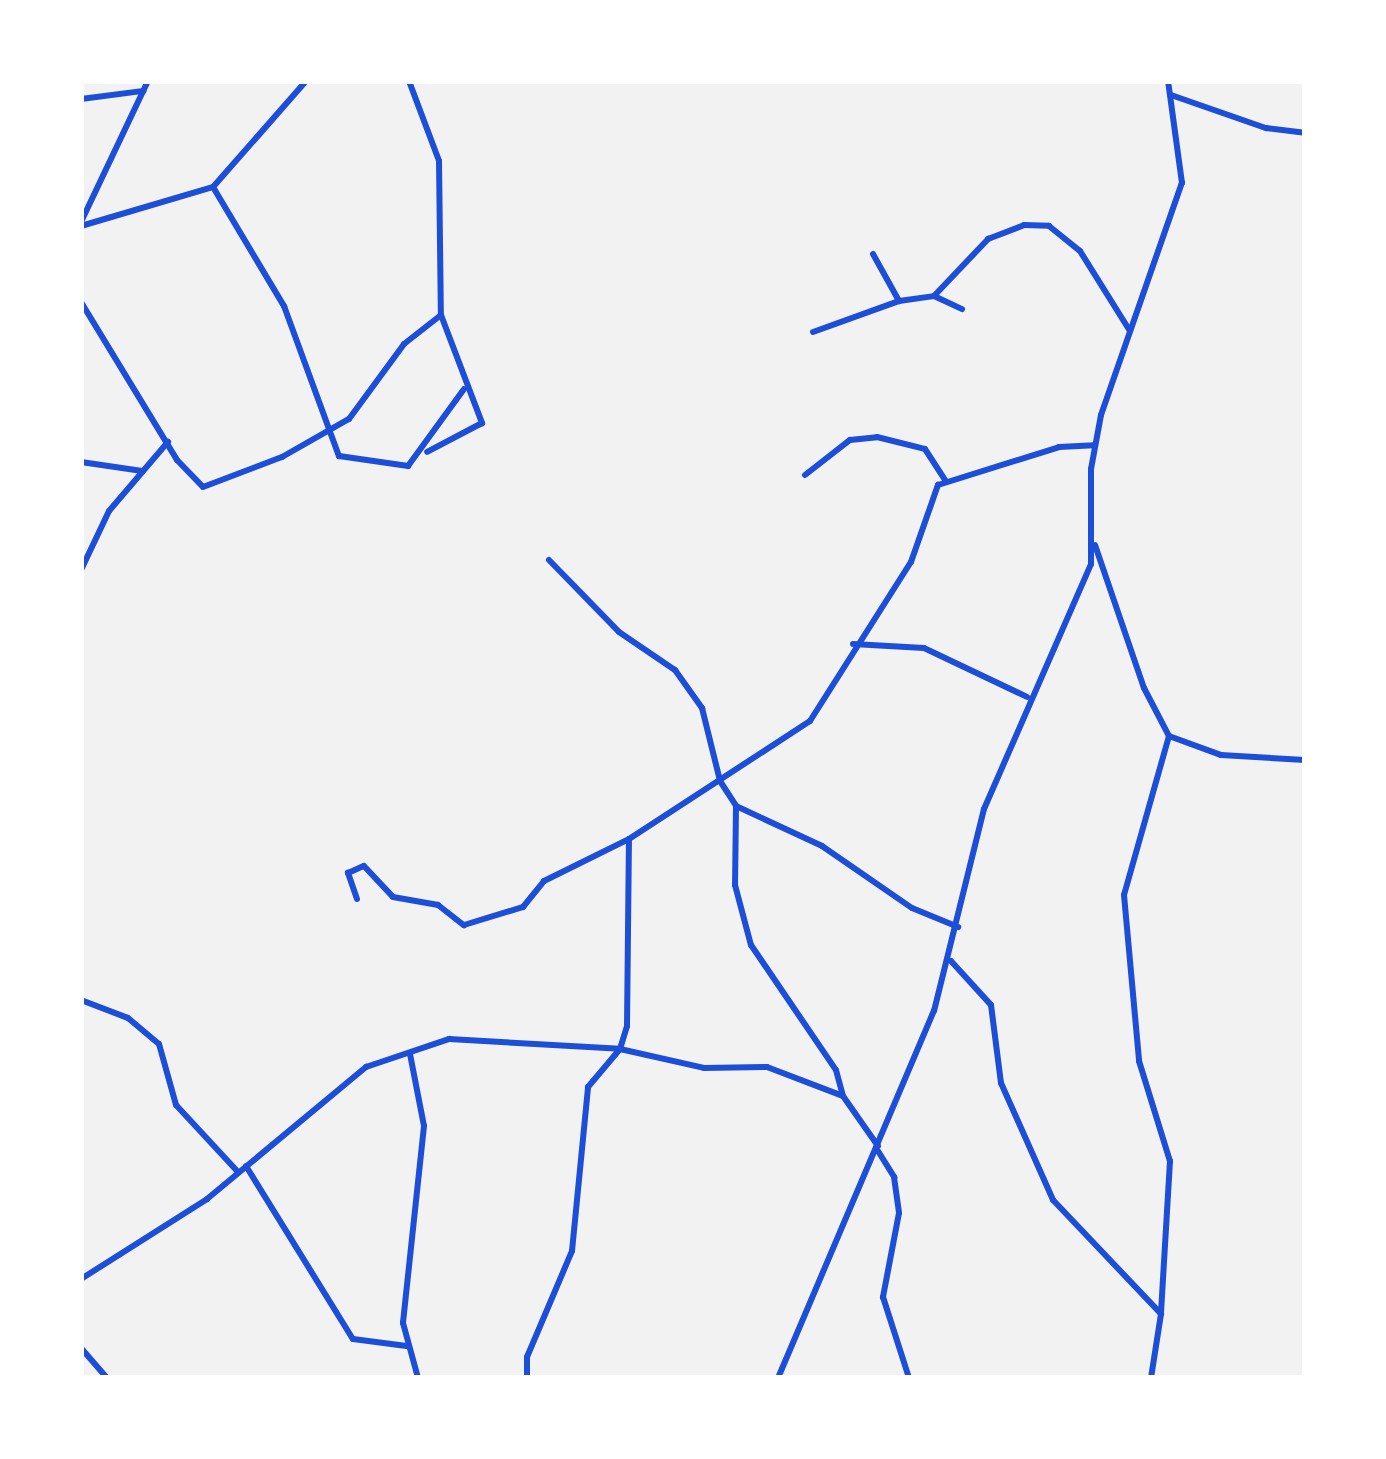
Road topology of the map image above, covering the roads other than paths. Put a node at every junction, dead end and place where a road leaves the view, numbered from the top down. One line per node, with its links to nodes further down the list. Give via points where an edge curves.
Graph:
1 (148, 81): 5 (street)
2 (305, 81): 9 (street)
3 (410, 81): 16 (street, via 439,161)
4 (1168, 81): 6 (street)
5 (144, 92): 7 (street); 10 (street)
6 (1171, 94): 8 (street, via 1266,128); 17 (street, via 1182,183)
7 (81, 99)
8 (1305, 133)
9 (213, 187): 10 (street); 20 (street, via 284,306 316,408)
10 (81, 224)
11 (873, 254): 13 (street)
12 (934, 296): 13 (street); 15 (street); 17 (street, via 988,239 1042,225 1072,241)
13 (899, 301): 18 (street)
14 (81, 302): 21 (street)
15 (962, 309)
16 (442, 315): 19 (street, via 459,346); 20 (street, via 404,344 368,401)
17 (1130, 331): 22 (street)
18 (813, 332)
19 (464, 388): 23 (street); 23 (street, via 481,426)
20 (332, 430): 21 (street, via 203,487); 23 (street, via 334,452 352,461 402,468)
21 (168, 442): 25 (street)
22 (1094, 445): 27 (street, via 1069,444); 28 (street)
23 (425, 453)
24 (81, 462): 25 (street)
25 (142, 471): 30 (street, via 109,512)
26 (805, 475): 27 (street, via 850,440 877,437 926,449)
27 (945, 479): 31 (street, via 929,497 911,562)
28 (1094, 541): 32 (street, via 1075,610); 33 (street, via 1144,688)
29 (549, 560): 35 (street, via 619,632 675,670 702,708)
30 (81, 570)
31 (853, 644): 32 (street, via 924,648); 35 (street, via 810,721)
32 (1028, 697): 39 (street, via 984,809)
33 (1169, 736): 34 (street, via 1221,754); 49 (street, via 1124,895 1139,1060 1171,1169)
34 (1305, 760)
35 (720, 781): 36 (street); 37 (street)
36 (736, 806): 39 (street, via 822,846 919,912); 44 (street, via 735,885 751,945 836,1070)
37 (628, 839): 38 (street, via 544,880 523,907 466,925 438,905 393,897 368,867 348,873); 42 (street, via 627,1026)
38 (357, 899)
39 (958, 927): 40 (street)
40 (951, 961): 45 (street); 49 (street, via 991,1005 1001,1083 1053,1200)
41 (81, 1000): 47 (street, via 128,1018 158,1042 176,1105)
42 (620, 1049): 43 (street, via 467,1038); 44 (street, via 693,1067 767,1067); 54 (street, via 588,1087 572,1251 527,1357)
43 (410, 1054): 46 (street, via 356,1074); 50 (street, via 424,1118)
44 (843, 1096): 45 (street)
45 (878, 1149): 55 (street); 56 (street, via 899,1202 883,1297)
46 (246, 1166): 47 (street); 50 (street, via 352,1340)
47 (238, 1172): 48 (street)
48 (81, 1279)
49 (1161, 1314): 57 (street)
50 (406, 1346): 53 (street)
51 (81, 1348): 52 (street)
52 (107, 1378)
53 (418, 1378)
54 (527, 1378)
55 (778, 1378)
56 (909, 1378)
57 (1151, 1378)

